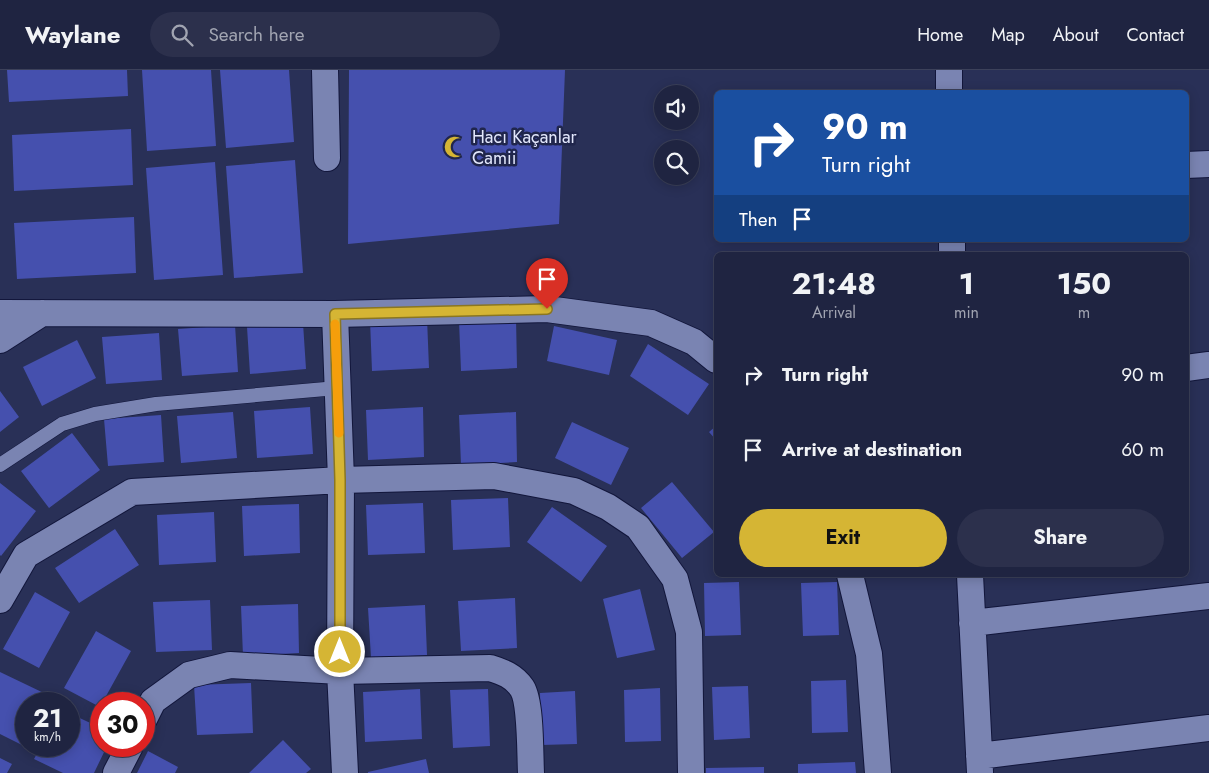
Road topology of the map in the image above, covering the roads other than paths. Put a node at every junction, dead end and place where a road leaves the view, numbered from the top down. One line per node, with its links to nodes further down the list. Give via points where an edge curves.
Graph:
1 (325, 70): 4 (street)
2 (950, 70): 3 (street)
3 (949, 90)
4 (327, 158)
5 (1209, 164): 6 (street)
6 (1189, 165)
7 (0, 312): 8 (street)
8 (42, 313): 9 (street); 10 (street)
9 (335, 314): 11 (street, via 547,309 651,323 694,342); 14 (street)
10 (0, 340)
11 (714, 358)
12 (1209, 365): 13 (street)
13 (1189, 368)
14 (337, 388): 15 (lane, via 156,404 95,414 62,424); 16 (street)
15 (0, 465)
16 (340, 480): 20 (street, via 132,492 26,555); 22 (street); 30 (street, via 494,476 574,491 608,507 638,527 675,578 688,632)
17 (850, 577): 31 (street, via 869,654)
18 (970, 577): 21 (street)
19 (1209, 596): 21 (street)
20 (0, 600)
21 (972, 623): 26 (street)
22 (340, 671): 23 (street, via 230,665 189,675); 28 (street); 29 (street, via 490,668 503,672 512,677 527,700)
23 (155, 700)
24 (1209, 728): 26 (street)
25 (124, 757): 27 (street)
26 (979, 765)
27 (116, 773)
28 (344, 773)
29 (531, 773)
30 (690, 773)
31 (878, 773)

